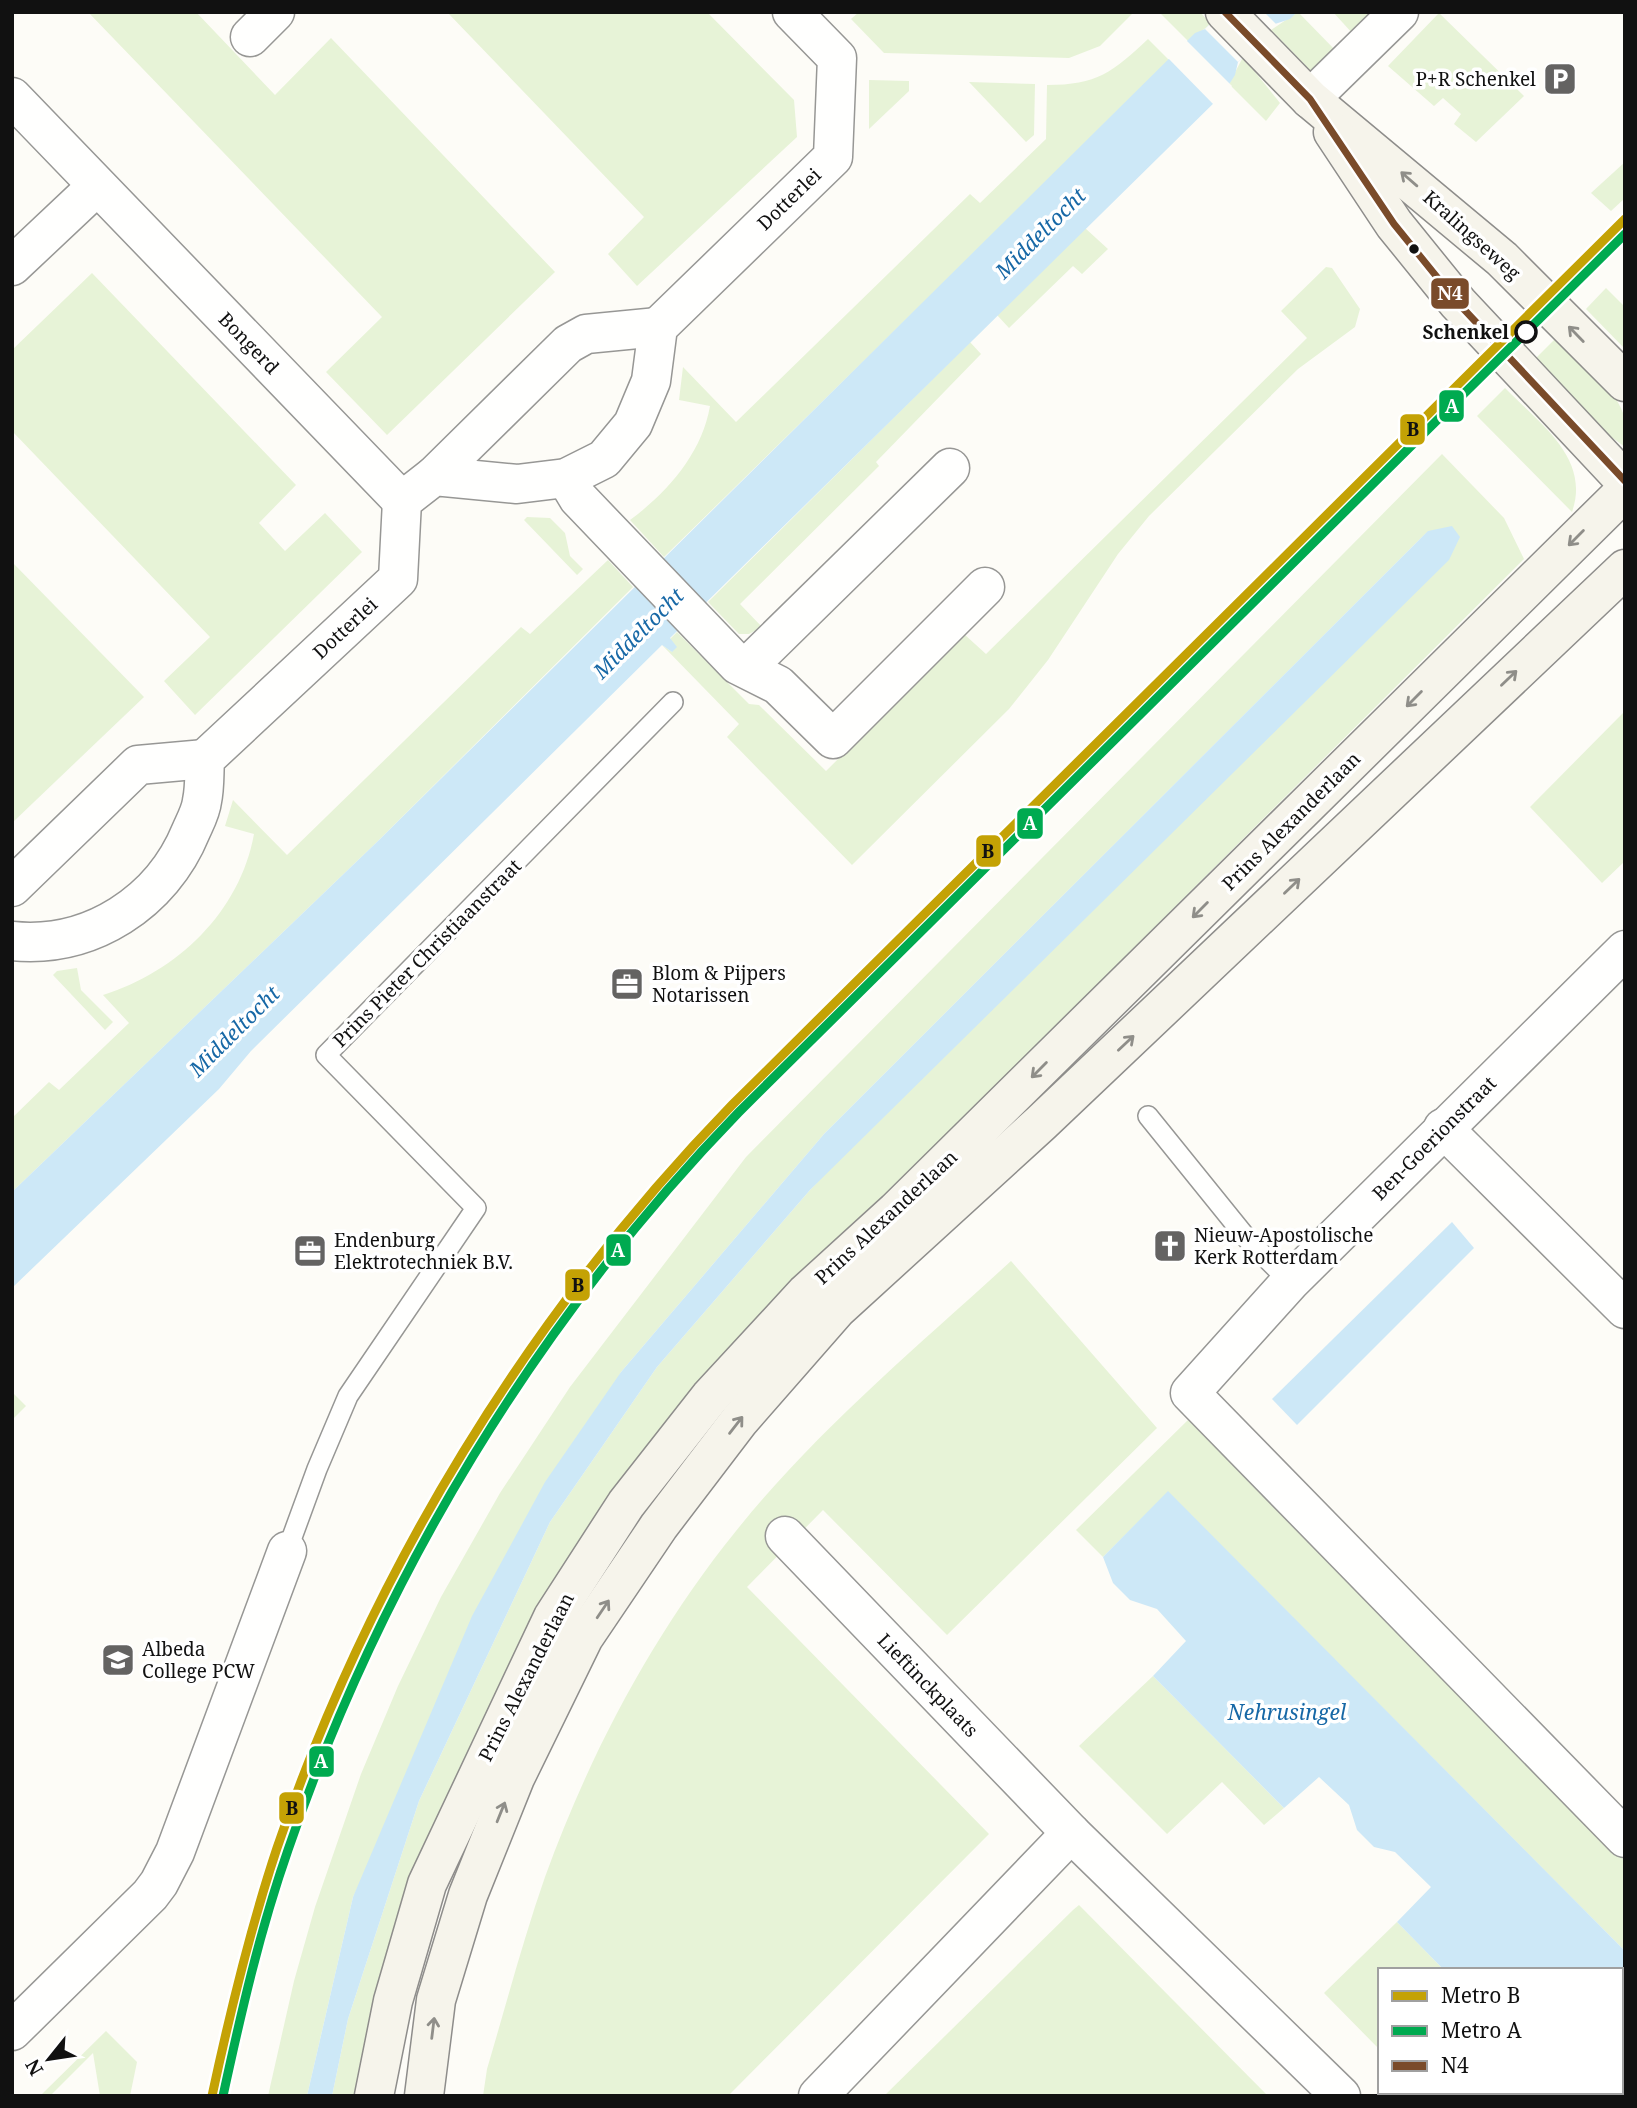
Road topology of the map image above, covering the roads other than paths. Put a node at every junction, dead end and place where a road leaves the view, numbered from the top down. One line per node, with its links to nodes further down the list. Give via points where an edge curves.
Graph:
1 (792, 12): 8 (street, Dotterlei, via 837,58 833,157)
2 (1225, 12): 5 (main road, Kralingseweg)
3 (1399, 12): 5 (street)
4 (12, 97): 6 (street, Bongerd)
5 (1310, 99): 9 (main road, Kralingseweg, one-way to 5, via 1502,259); 13 (main road, Kralingseweg, via 1394,224 1458,303)
6 (97, 186): 7 (street); 15 (street, Bongerd)
7 (12, 266)
8 (658, 327): 11 (street, via 586,334 568,344); 12 (street, via 651,381 633,424 604,459)
9 (1625, 382)
10 (950, 468): 18 (street)
11 (434, 476): 12 (street, via 517,484); 15 (street)
12 (566, 478): 18 (street, via 578,498 738,665)
13 (1625, 481)
14 (1625, 491): 33 (main road, Prins Alexanderlaan, one-way to 33, via 896,1211 806,1293 710,1397 643,1482 553,1616 427,1884 393,2001)
15 (402, 501): 20 (street, Dotterlei, via 398,579)
16 (1625, 569): 34 (main road, Prins Alexanderlaan, one-way to 16, via 436,2000 468,1895 515,1778 584,1637 659,1526 739,1421 837,1310 1090,1077)
17 (985, 587): 18 (street, via 833,739 778,685)
18 (746, 668)
19 (673, 702): 29 (lane, Prins Pieter Christiaanstraat, via 326,1055 476,1208 348,1396)
20 (205, 759): 21 (street, via 138,765); 22 (street, via 202,803 181,855 153,893 109,923 68,937)
21 (12, 887)
22 (12, 941)
23 (1625, 950): 25 (street, Ben-Goerionstraat)
24 (1148, 1116): 26 (lane, via 1249,1241)
25 (1443, 1128): 26 (street, Ben-Goerionstraat); 27 (street)
26 (1290, 1282): 31 (street, Ben-Goerionstraat, via 1191,1393)
27 (1625, 1309)
28 (785, 1536): 30 (street, Lieftinckplaats)
29 (287, 1551): 32 (street, Prins Pieter Christiaanstraat, via 168,1868 150,1895)
30 (1071, 1833): 35 (street); 36 (street, Lieftinckplaats)
31 (1625, 1838)
32 (12, 2031)
33 (374, 2096)
34 (424, 2096)
35 (818, 2096)
36 (1341, 2096)

